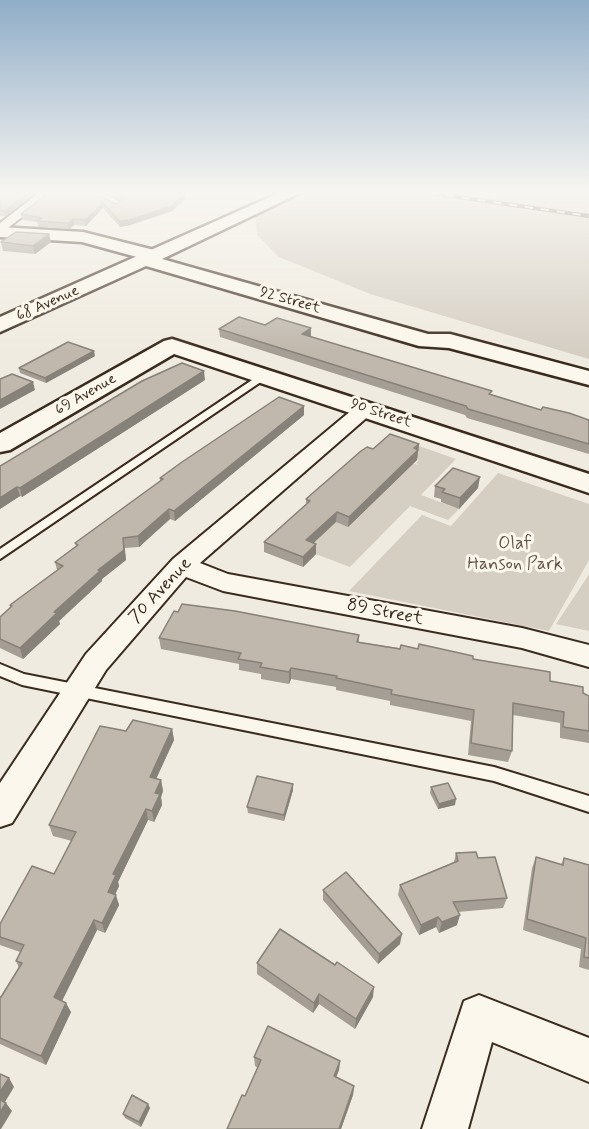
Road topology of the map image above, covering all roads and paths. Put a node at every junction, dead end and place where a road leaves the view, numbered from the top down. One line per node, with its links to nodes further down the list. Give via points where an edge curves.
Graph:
1 (99, 246): 4 (main road)
2 (162, 246): 4 (main road, 68 Avenue)
3 (168, 246): 4 (main road, 68 Avenue)
4 (142, 256): 6 (main road, 92 Street); 7 (main road, 68 Avenue); 8 (main road, 68 Avenue); 9 (main road, 92 Street, via 427,340)
5 (225, 262): 6 (main road)
6 (273, 286): 9 (main road, 92 Street, via 439,332)
7 (0, 315)
8 (0, 325)
9 (450, 341): 12 (main road, 92 Street)
10 (172, 346): 11 (main road, 90 Street); 14 (main road, 69 Avenue)
11 (264, 375): 13 (main road, 90 Street); 16 (lane)
12 (589, 378)
13 (365, 409): 15 (main road, 90 Street); 17 (street, 70 Avenue)
14 (0, 444)
15 (589, 484)
16 (0, 555)
17 (182, 565): 18 (street, 89 Street, via 223,582 522,638); 20 (street, 70 Avenue, via 96,662)
18 (589, 656)
19 (0, 670): 20 (lane, via 22,679)
20 (78, 690): 21 (lane, via 494,774); 22 (street, 70 Avenue)
21 (589, 804)
22 (0, 812)
23 (589, 1060): 24 (street, via 479,1016)
24 (445, 1129)

